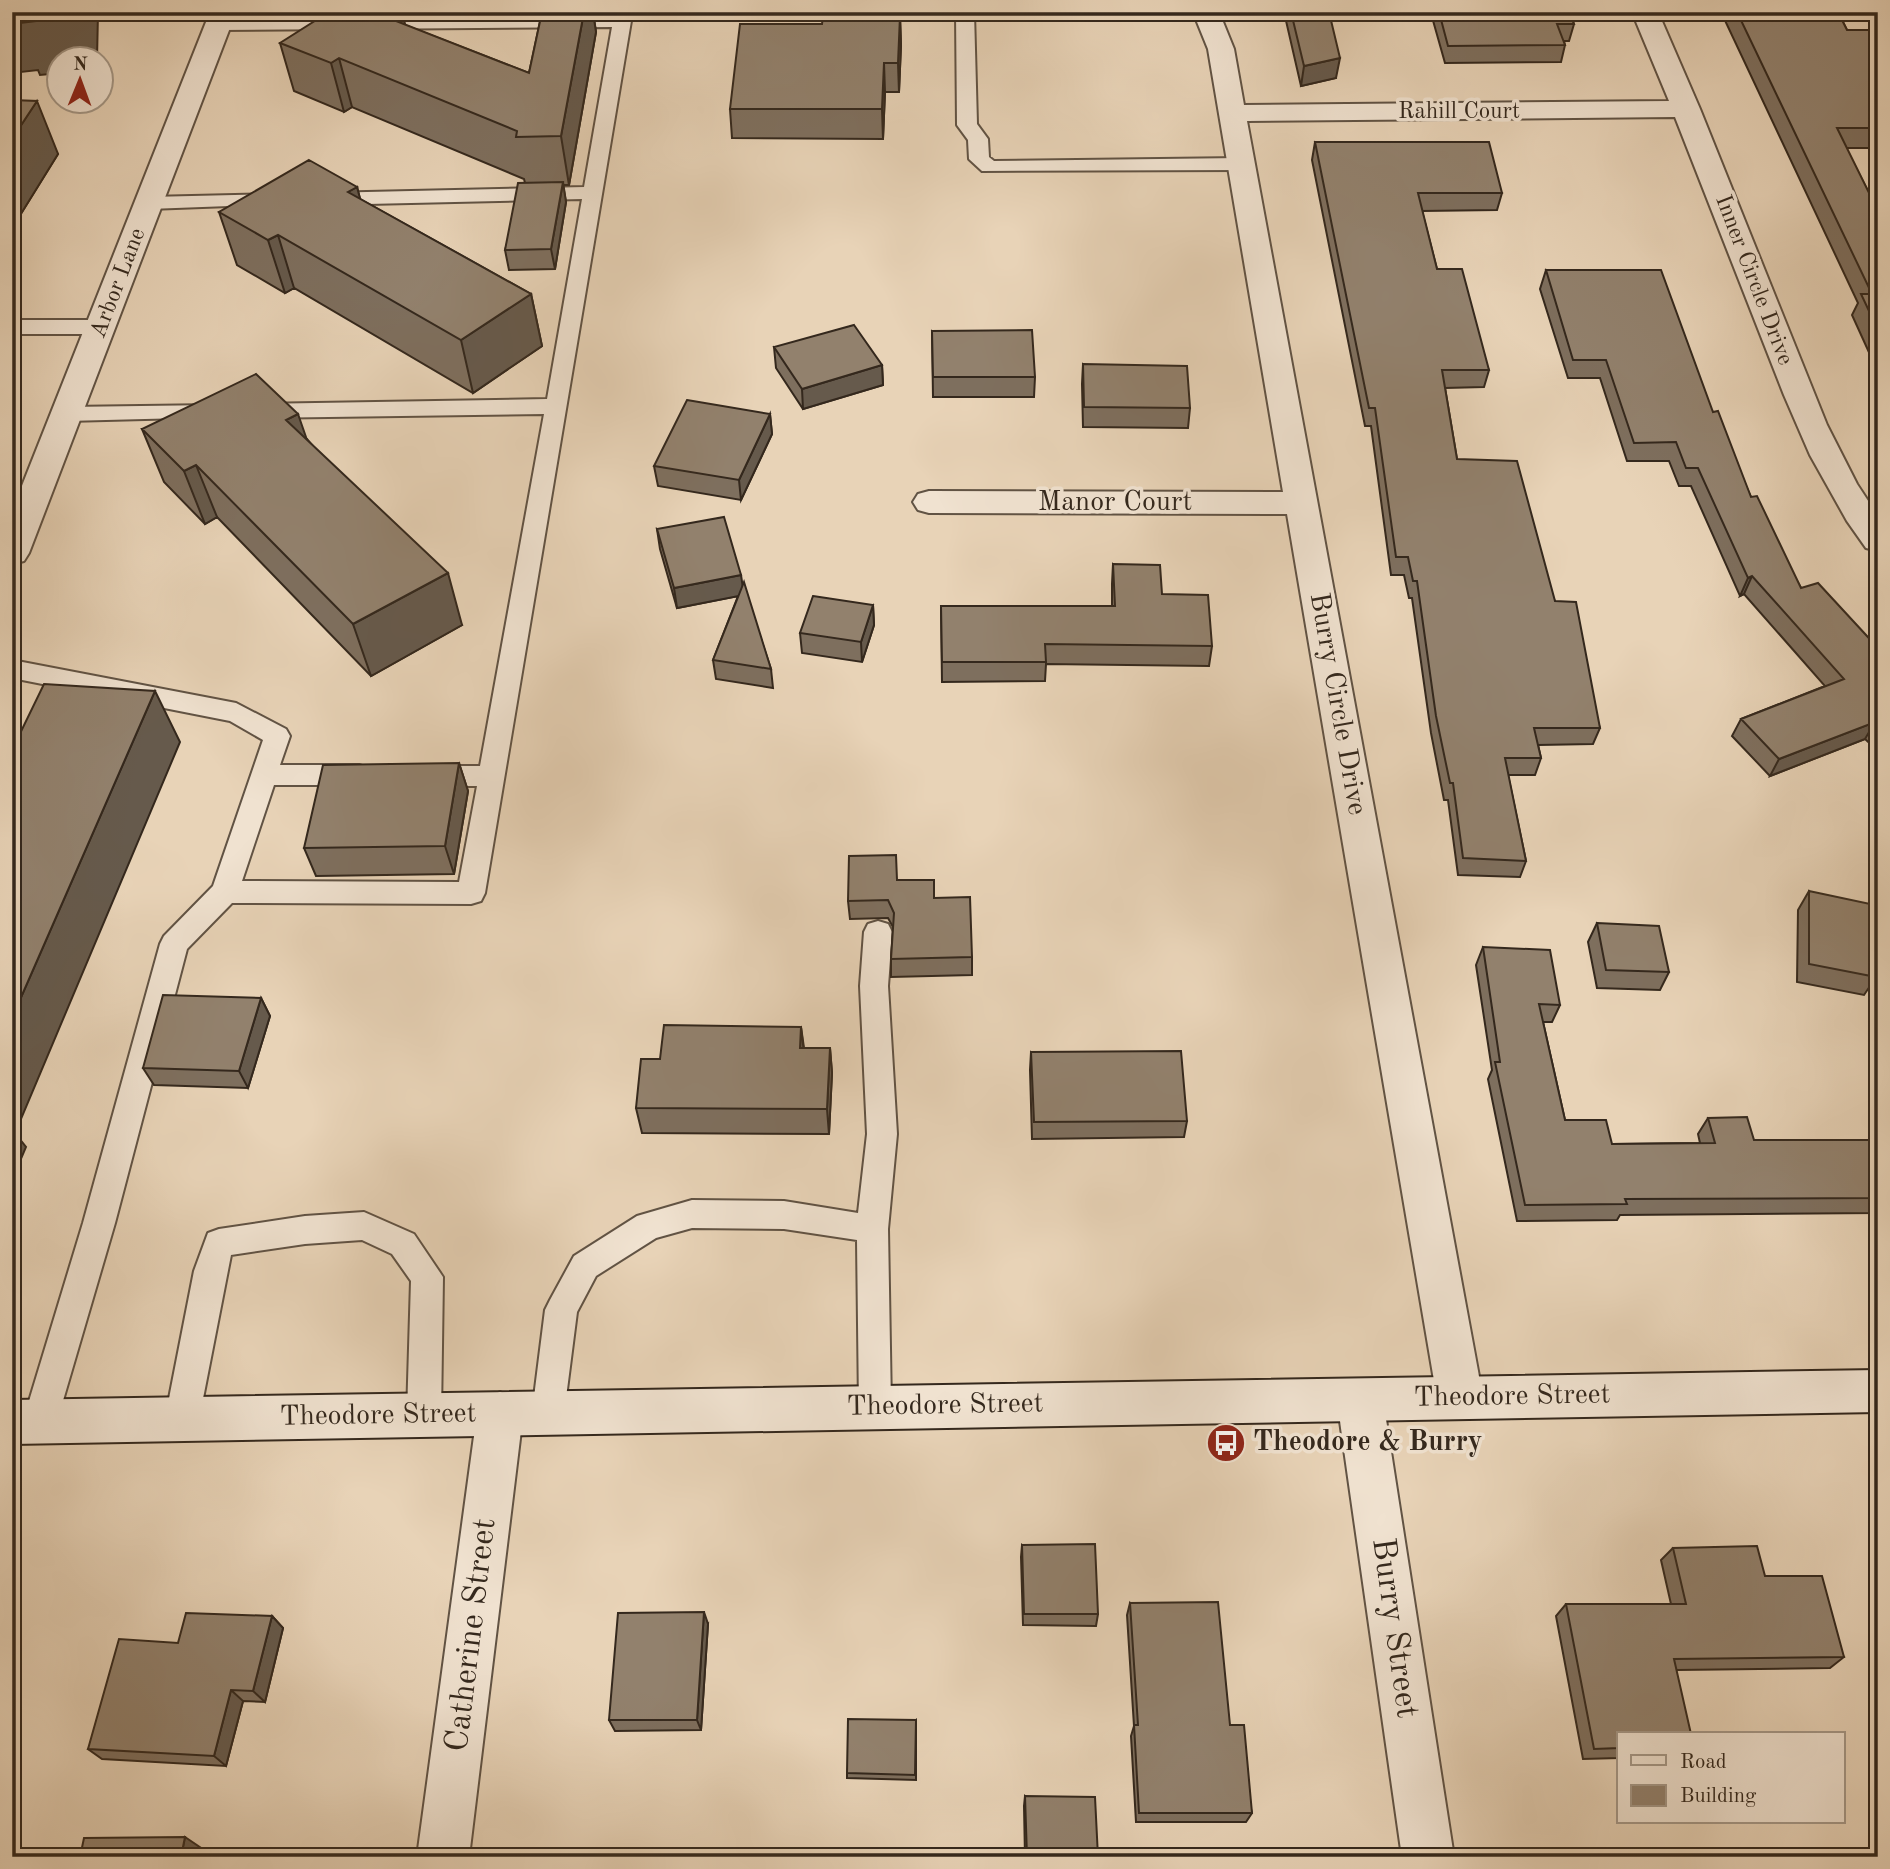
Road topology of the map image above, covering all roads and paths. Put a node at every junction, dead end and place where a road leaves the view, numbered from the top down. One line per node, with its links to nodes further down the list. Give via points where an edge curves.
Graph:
1 (965, 12): 8 (lane, via 967,125 978,138 979,159 989,167)
2 (1206, 12): 7 (street, Burry Circle Drive, via 1221,49)
3 (1645, 12): 6 (street, Inner Circle Drive)
4 (622, 17): 5 (lane); 9 (lane)
5 (221, 18): 10 (street, Arbor Lane)
6 (1686, 109): 7 (street, Rahill Court); 17 (street, Inner Circle Drive, via 1817,440 1845,495)
7 (1231, 113): 8 (street, Burry Circle Drive)
8 (1241, 164): 16 (street, Burry Circle Drive)
9 (593, 193): 10 (lane); 13 (lane)
10 (149, 204): 12 (street, Arbor Lane)
11 (12, 327): 12 (lane)
12 (101, 327): 14 (street, Arbor Lane)
13 (557, 407): 14 (lane); 21 (lane)
14 (67, 414): 18 (street, Arbor Lane)
15 (929, 502): 16 (street, Manor Court)
16 (1302, 503): 26 (street, Burry Circle Drive)
17 (1878, 540)
18 (12, 554)
19 (12, 669): 20 (lane, via 236,713 277,736)
20 (264, 775): 21 (lane); 22 (lane)
21 (492, 776): 22 (lane, via 471,893)
22 (225, 892): 33 (lane, via 174,944 99,1223)
23 (878, 932): 24 (lane, via 874,986 882,1134)
24 (872, 1229): 28 (lane); 29 (lane, via 784,1215 745,1214 692,1214 648,1226 585,1266 561,1310)
25 (1878, 1391): 26 (street, Theodore Street)
26 (1460, 1398): 27 (street, Theodore Street)
27 (1360, 1400): 28 (street, Theodore Street); 35 (street, Burry Street)
28 (875, 1408): 29 (street, Theodore Street)
29 (548, 1413): 30 (street, Theodore Street)
30 (500, 1414): 31 (street, Theodore Street); 34 (street, Catherine Street)
31 (424, 1415): 32 (street, Theodore Street); 32 (lane, via 427,1277 403,1244 364,1226 219,1243)
32 (183, 1419): 33 (street, Theodore Street)
33 (26, 1422)
34 (443, 1857)
35 (1428, 1857)

